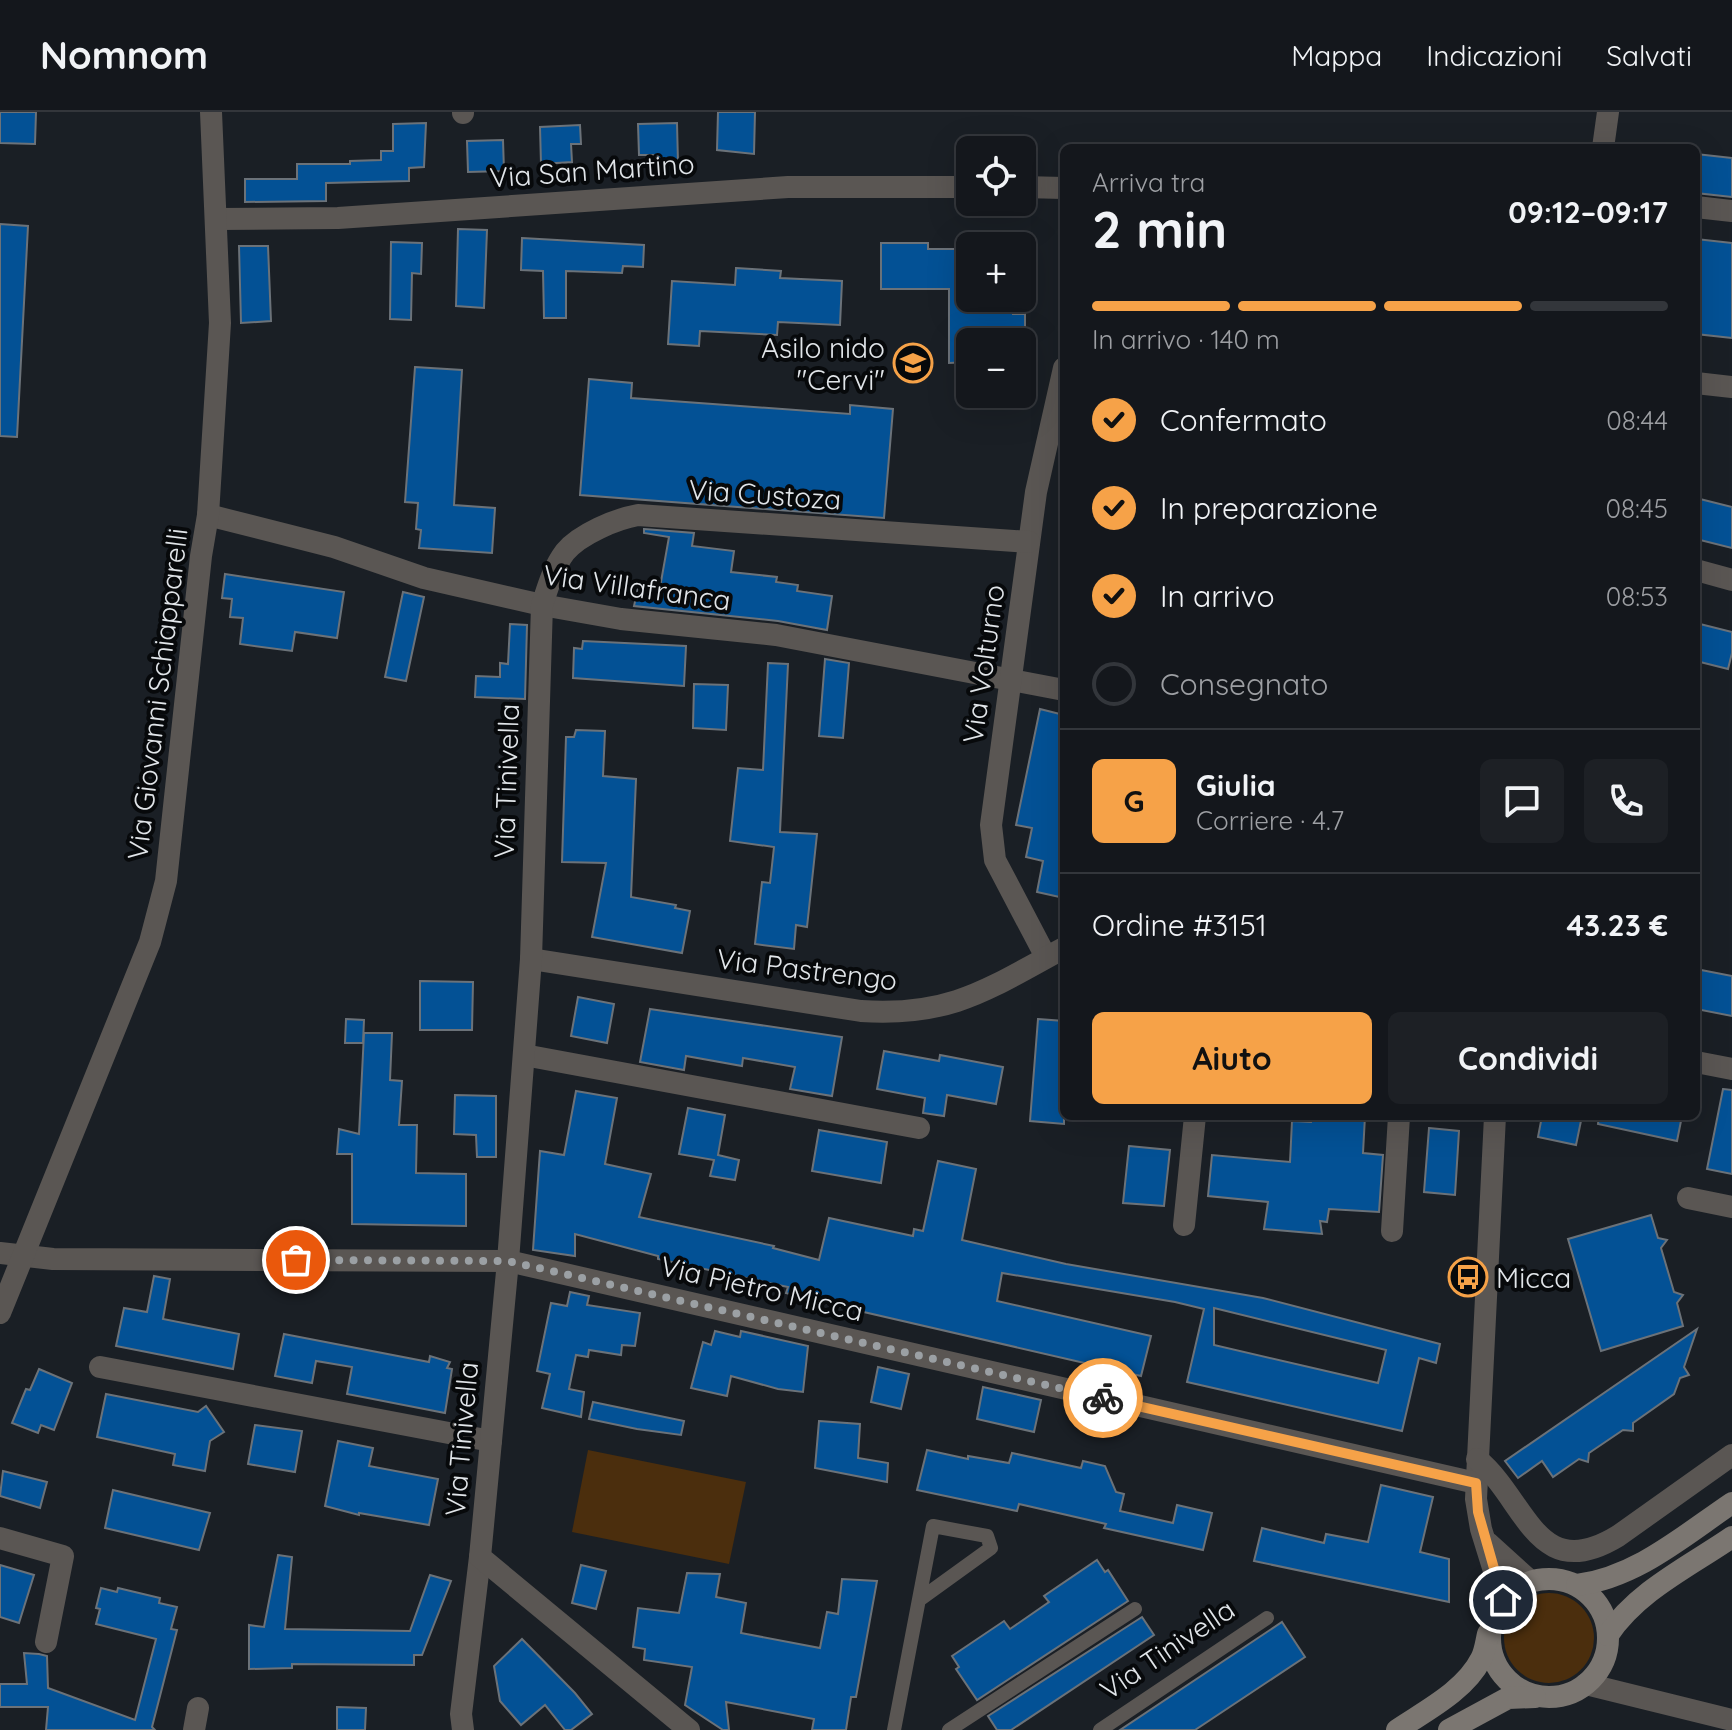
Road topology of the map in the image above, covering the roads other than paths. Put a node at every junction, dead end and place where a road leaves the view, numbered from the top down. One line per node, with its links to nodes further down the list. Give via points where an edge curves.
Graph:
1 (211, 112): 9 (street, Via Giovanni Schiapparelli)
2 (1608, 112): 3 (street)
3 (1604, 144)
4 (956, 187): 9 (street, Via San Martino, via 788,187 338,218)
5 (1036, 187): 6 (street)
6 (1060, 188)
7 (1700, 207): 8 (street)
8 (1732, 211)
9 (218, 219): 13 (street, Via Giovanni Schiapparelli, via 220,323)
10 (1700, 383): 12 (street)
11 (1060, 386): 14 (street, Via Volturno)
12 (1732, 387)
13 (208, 515): 17 (street, Via Villafranca, via 334,547 437,582); 34 (street, Via Giovanni Schiapparelli, via 159,912)
14 (1029, 542): 17 (street, Via Custoza, via 638,515 568,548); 18 (street, Via Volturno)
15 (1700, 571): 16 (street)
16 (1732, 580)
17 (542, 605): 18 (street, Via Villafranca, via 776,635); 21 (street, Via Tinivella)
18 (1011, 678): 19 (street, Via Villafranca); 20 (street, Via Volturno, via 991,845 995,860)
19 (1060, 689)
20 (1055, 952): 21 (street, Via Pastrengo, via 962,1001 909,1013 861,1011)
21 (531, 959): 22 (street, Via Tinivella)
22 (524, 1055): 28 (street); 35 (street, Via Tinivella)
23 (1700, 1063): 24 (street)
24 (1732, 1069)
25 (1195, 1120): 31 (street)
26 (1399, 1120): 32 (street)
27 (1495, 1120): 40 (street)
28 (919, 1128)
29 (1688, 1198): 30 (street)
30 (1732, 1207)
31 (1184, 1225)
32 (1392, 1231)
33 (0, 1253): 34 (street, Via Pietro Micca)
34 (22, 1257): 35 (street, Via Pietro Micca); 36 (street, Via Giovanni Schiapparelli)
35 (508, 1261): 38 (street, Via Tinivella); 41 (street, Via Pietro Micca)
36 (0, 1313)
37 (100, 1367): 38 (street)
38 (491, 1441): 46 (street, Via Tinivella)
39 (1732, 1455): 40 (street, via 1618,1536 1583,1552 1557,1548 1535,1534 1492,1471)
40 (1477, 1459): 41 (street)
41 (1476, 1483): 45 (street)
42 (1732, 1503): 48 (main road, via 1638,1567)
43 (1732, 1537): 54 (main road, via 1637,1601)
44 (0, 1538): 55 (street, via 63,1556)
45 (1487, 1543): 47 (street); 50 (street)
46 (480, 1557): 59 (street); 60 (street, Via Tinivella)
47 (1530, 1581): 48 (main road, via 1546,1578); 50 (main road)
48 (1577, 1585): 54 (main road, via 1604,1615)
49 (919, 1600): 49 (lane, via 933,1526 987,1536 991,1548); 61 (lane)
50 (1503, 1600): 53 (main road)
51 (1135, 1609): 62 (lane, Via Tinivella)
52 (1267, 1618): 63 (lane, Via Tinivella)
53 (1490, 1629): 57 (main road, via 1489,1647 1505,1679); 64 (main road, via 1481,1659 1465,1680)
54 (1608, 1635): 56 (main road, via 1603,1662)
55 (46, 1642)
56 (1586, 1684): 57 (main road, via 1571,1693); 58 (street)
57 (1536, 1696): 65 (main road, via 1508,1698)
58 (1732, 1720)
59 (463, 1730)
60 (689, 1730)
61 (894, 1730)
62 (949, 1730)
63 (1100, 1730)
64 (1397, 1730)
65 (1449, 1730)

